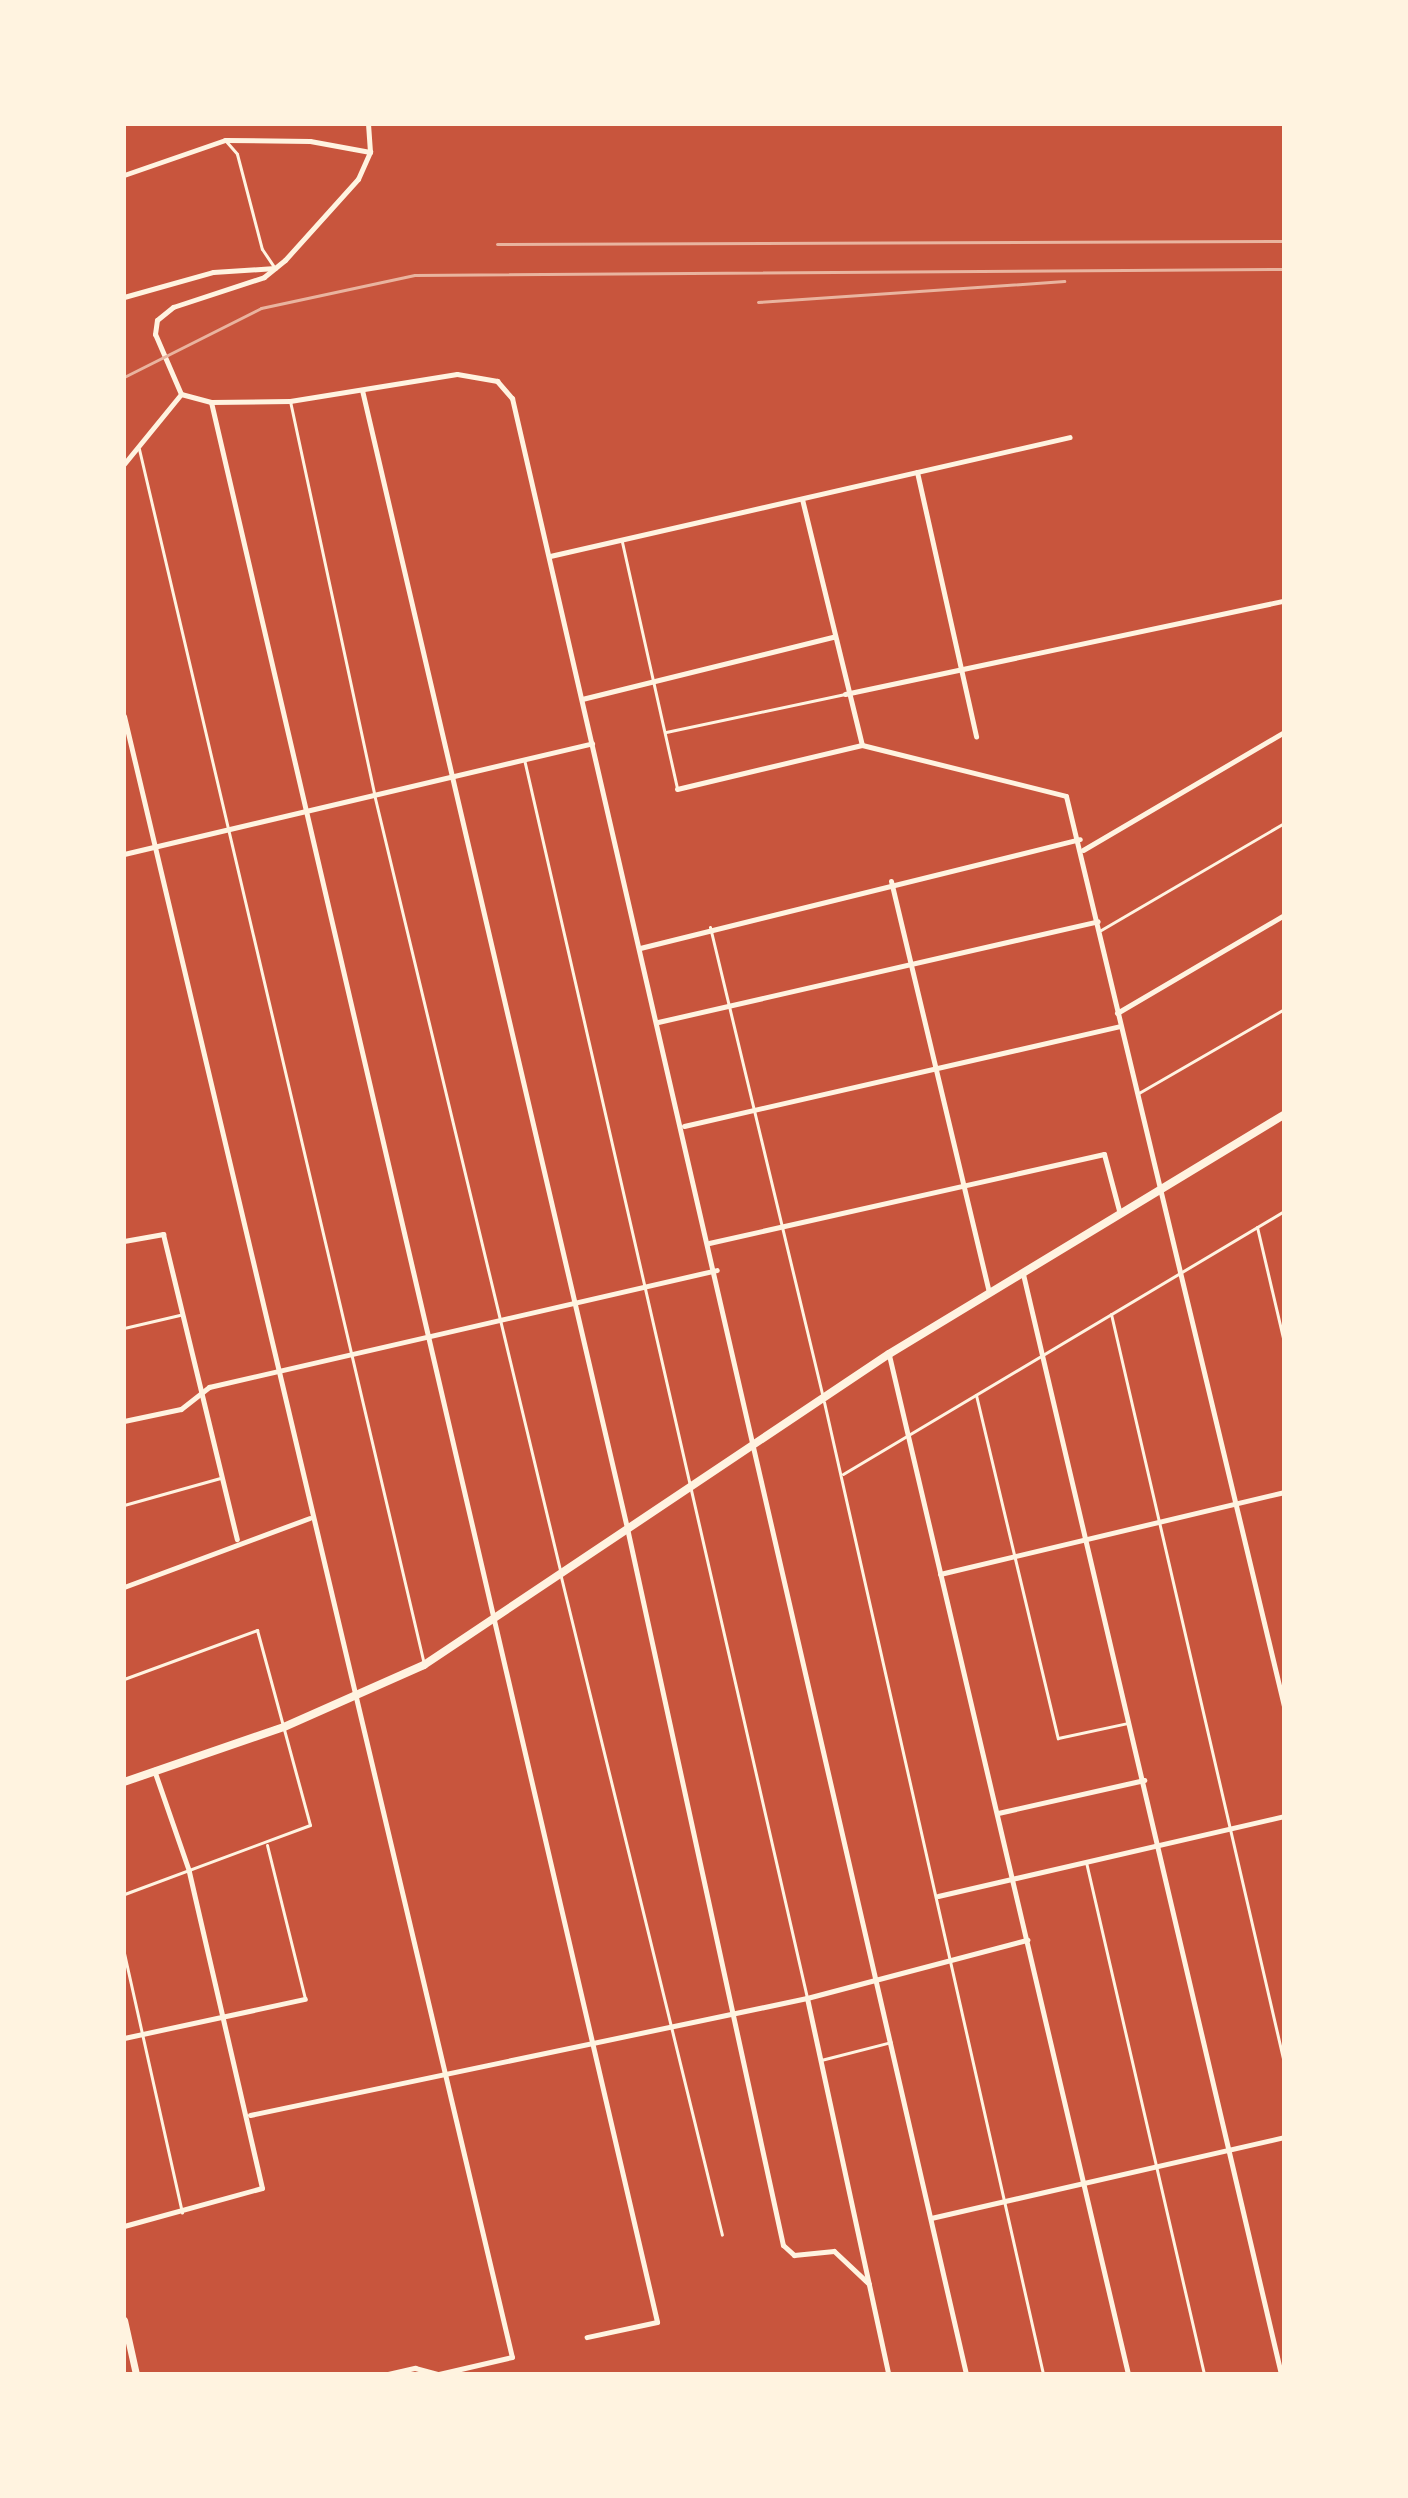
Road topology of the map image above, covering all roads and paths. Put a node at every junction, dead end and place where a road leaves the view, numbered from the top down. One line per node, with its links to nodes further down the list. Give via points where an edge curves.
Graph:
1 (368, 124): 3 (street)
2 (225, 140): 3 (street, via 310,141); 4 (street); 5 (lane, via 237,154 262,249)
3 (370, 152): 5 (street, via 358,179)
4 (124, 175)
5 (275, 268): 6 (street, via 213,272); 8 (street, via 163,313 155,327)
6 (124, 297)
7 (362, 390): 9 (street); 17 (street, via 457,374 497,381 512,398); 31 (street)
8 (181, 394): 10 (street); 12 (street)
9 (290, 401): 10 (street); 33 (lane)
10 (211, 402): 34 (street)
11 (1070, 437): 14 (street)
12 (138, 445): 13 (street); 36 (lane)
13 (124, 464)
14 (917, 472): 15 (street); 20 (street)
15 (802, 499): 16 (street); 19 (street)
16 (622, 542): 17 (street); 21 (lane)
17 (550, 556): 23 (street)
18 (1284, 601): 20 (street)
19 (833, 637): 21 (street); 22 (street)
20 (961, 670): 22 (street); 27 (street)
21 (657, 681): 23 (street); 25 (lane)
22 (845, 694): 25 (lane); 29 (street)
23 (582, 699): 28 (street)
24 (124, 716): 38 (street)
25 (666, 732): 32 (lane)
26 (1284, 732): 39 (street)
27 (976, 736)
28 (592, 743): 30 (street); 46 (street)
29 (862, 745): 32 (street); 37 (street, via 1053,789 1071,804)
30 (524, 759): 31 (street); 69 (lane)
31 (450, 776): 33 (street); 71 (street)
32 (677, 789)
33 (374, 794): 34 (street); 74 (lane)
34 (301, 813): 36 (street); 76 (street)
35 (1284, 823): 45 (lane)
36 (228, 829): 38 (street); 79 (lane)
37 (1080, 839): 39 (street); 41 (street)
38 (155, 846): 40 (street); 81 (street)
39 (1083, 850): 43 (street)
40 (124, 854)
41 (891, 881): 44 (street); 47 (street)
42 (1284, 915): 50 (street)
43 (1098, 921): 45 (street); 47 (street)
44 (710, 927): 46 (street); 48 (lane)
45 (1101, 930): 50 (street)
46 (640, 948): 51 (street)
47 (909, 961): 48 (street); 53 (street)
48 (729, 1004): 51 (street); 55 (lane)
49 (1284, 1009): 54 (lane)
50 (1117, 1013): 52 (street)
51 (658, 1022): 57 (street)
52 (1119, 1026): 53 (street); 54 (street)
53 (934, 1070): 55 (street); 58 (street)
54 (1137, 1094): 59 (street)
55 (753, 1109): 57 (street); 62 (lane)
56 (1284, 1115): 59 (main road)
57 (684, 1126): 65 (street)
58 (960, 1183): 61 (street, via 1104,1154); 62 (street); 70 (street)
59 (1161, 1189): 61 (main road); 67 (street)
60 (1284, 1211): 63 (lane)
61 (1120, 1215): 68 (main road)
62 (780, 1225): 65 (street); 84 (lane)
63 (1257, 1227): 67 (lane); 77 (lane)
64 (124, 1241): 73 (street, via 163,1234)
65 (709, 1243): 66 (street)
66 (717, 1270): 69 (street); 87 (street)
67 (1185, 1270): 72 (lane); 92 (street)
68 (1023, 1274): 70 (main road); 80 (street)
69 (646, 1287): 71 (street); 90 (lane)
70 (989, 1294): 78 (main road)
71 (574, 1304): 74 (street); 96 (street)
72 (1111, 1314): 80 (lane); 95 (lane)
73 (180, 1315): 75 (lane); 83 (street)
74 (497, 1323): 76 (street); 101 (lane)
75 (124, 1328)
76 (423, 1338): 79 (street); 103 (street)
77 (1284, 1342)
78 (889, 1354): 84 (main road); 86 (street)
79 (348, 1355): 81 (street); 104 (lane)
80 (1042, 1355): 82 (lane); 97 (street)
81 (278, 1373): 83 (street, via 209,1387); 94 (street)
82 (976, 1395): 86 (lane); 99 (lane)
83 (199, 1396): 85 (street, via 181,1409); 89 (street)
84 (824, 1400): 87 (main road); 88 (lane)
85 (124, 1421)
86 (909, 1435): 88 (lane); 100 (street)
87 (758, 1443): 90 (main road); 126 (street)
88 (843, 1474): 122 (lane)
89 (220, 1478): 93 (lane); 98 (street)
90 (693, 1485): 96 (main road); 127 (lane)
91 (1284, 1492): 92 (street)
92 (1237, 1502): 95 (street); 107 (street)
93 (124, 1505)
94 (310, 1518): 98 (street); 106 (street)
95 (1158, 1521): 97 (street); 115 (lane)
96 (627, 1528): 101 (main road); 129 (street)
97 (1085, 1538): 99 (street); 108 (street)
98 (237, 1539): 102 (street)
99 (1012, 1554): 100 (street); 108 (lane, via 1058,1738)
100 (940, 1574): 113 (street)
101 (561, 1575): 103 (main road); 131 (lane)
102 (124, 1587)
103 (493, 1620): 104 (main road); 135 (street)
104 (424, 1665): 106 (main road)
105 (124, 1679): 109 (lane, via 257,1630)
106 (358, 1697): 109 (main road); 138 (street)
107 (1284, 1706)
108 (1129, 1723): 111 (street)
109 (284, 1727): 110 (main road); 117 (lane, via 310,1825)
110 (154, 1770): 112 (main road); 119 (street)
111 (1144, 1780): 113 (street); 116 (street)
112 (124, 1782)
113 (998, 1813): 120 (street)
114 (1284, 1816): 115 (street)
115 (1228, 1829): 116 (street); 137 (lane)
116 (1161, 1844): 118 (street); 141 (street)
117 (267, 1845): 119 (lane); 128 (lane)
118 (1086, 1862): 120 (street); 142 (lane)
119 (189, 1871): 121 (lane); 130 (street)
120 (1014, 1879): 122 (street); 123 (street)
121 (124, 1894)
122 (938, 1896): 125 (lane)
123 (1027, 1940): 125 (street); 143 (street)
124 (124, 1953): 132 (lane)
125 (950, 1961): 126 (street); 144 (lane)
126 (879, 1979): 127 (street); 134 (street)
127 (807, 1998): 129 (street); 136 (street)
128 (305, 1999): 130 (street)
129 (736, 2011): 131 (street); 149 (street, via 783,2245 794,2255 834,2251)
130 (225, 2014): 132 (street); 139 (street)
131 (666, 2028): 135 (street); 148 (lane)
132 (142, 2031): 133 (street); 145 (lane)
133 (124, 2038)
134 (891, 2042): 136 (lane); 146 (street)
135 (588, 2044): 138 (street); 151 (street, via 657,2322)
136 (821, 2060): 149 (street)
137 (1284, 2063)
138 (446, 2074): 139 (street); 154 (street, via 512,2357)
139 (250, 2115): 145 (street, via 262,2188)
140 (1284, 2137): 141 (street)
141 (1229, 2150): 142 (street); 160 (street)
142 (1155, 2166): 143 (street); 159 (lane)
143 (1083, 2184): 144 (street); 158 (street)
144 (1003, 2200): 146 (street); 157 (lane)
145 (182, 2213): 147 (street)
146 (931, 2218): 156 (street)
147 (124, 2226)
148 (722, 2235)
149 (869, 2284): 155 (street)
150 (124, 2320): 152 (street)
151 (587, 2337)
152 (136, 2374)
153 (388, 2374): 154 (street, via 415,2368)
154 (438, 2374)
155 (888, 2374)
156 (966, 2374)
157 (1043, 2374)
158 (1128, 2374)
159 (1204, 2374)
160 (1281, 2374)

